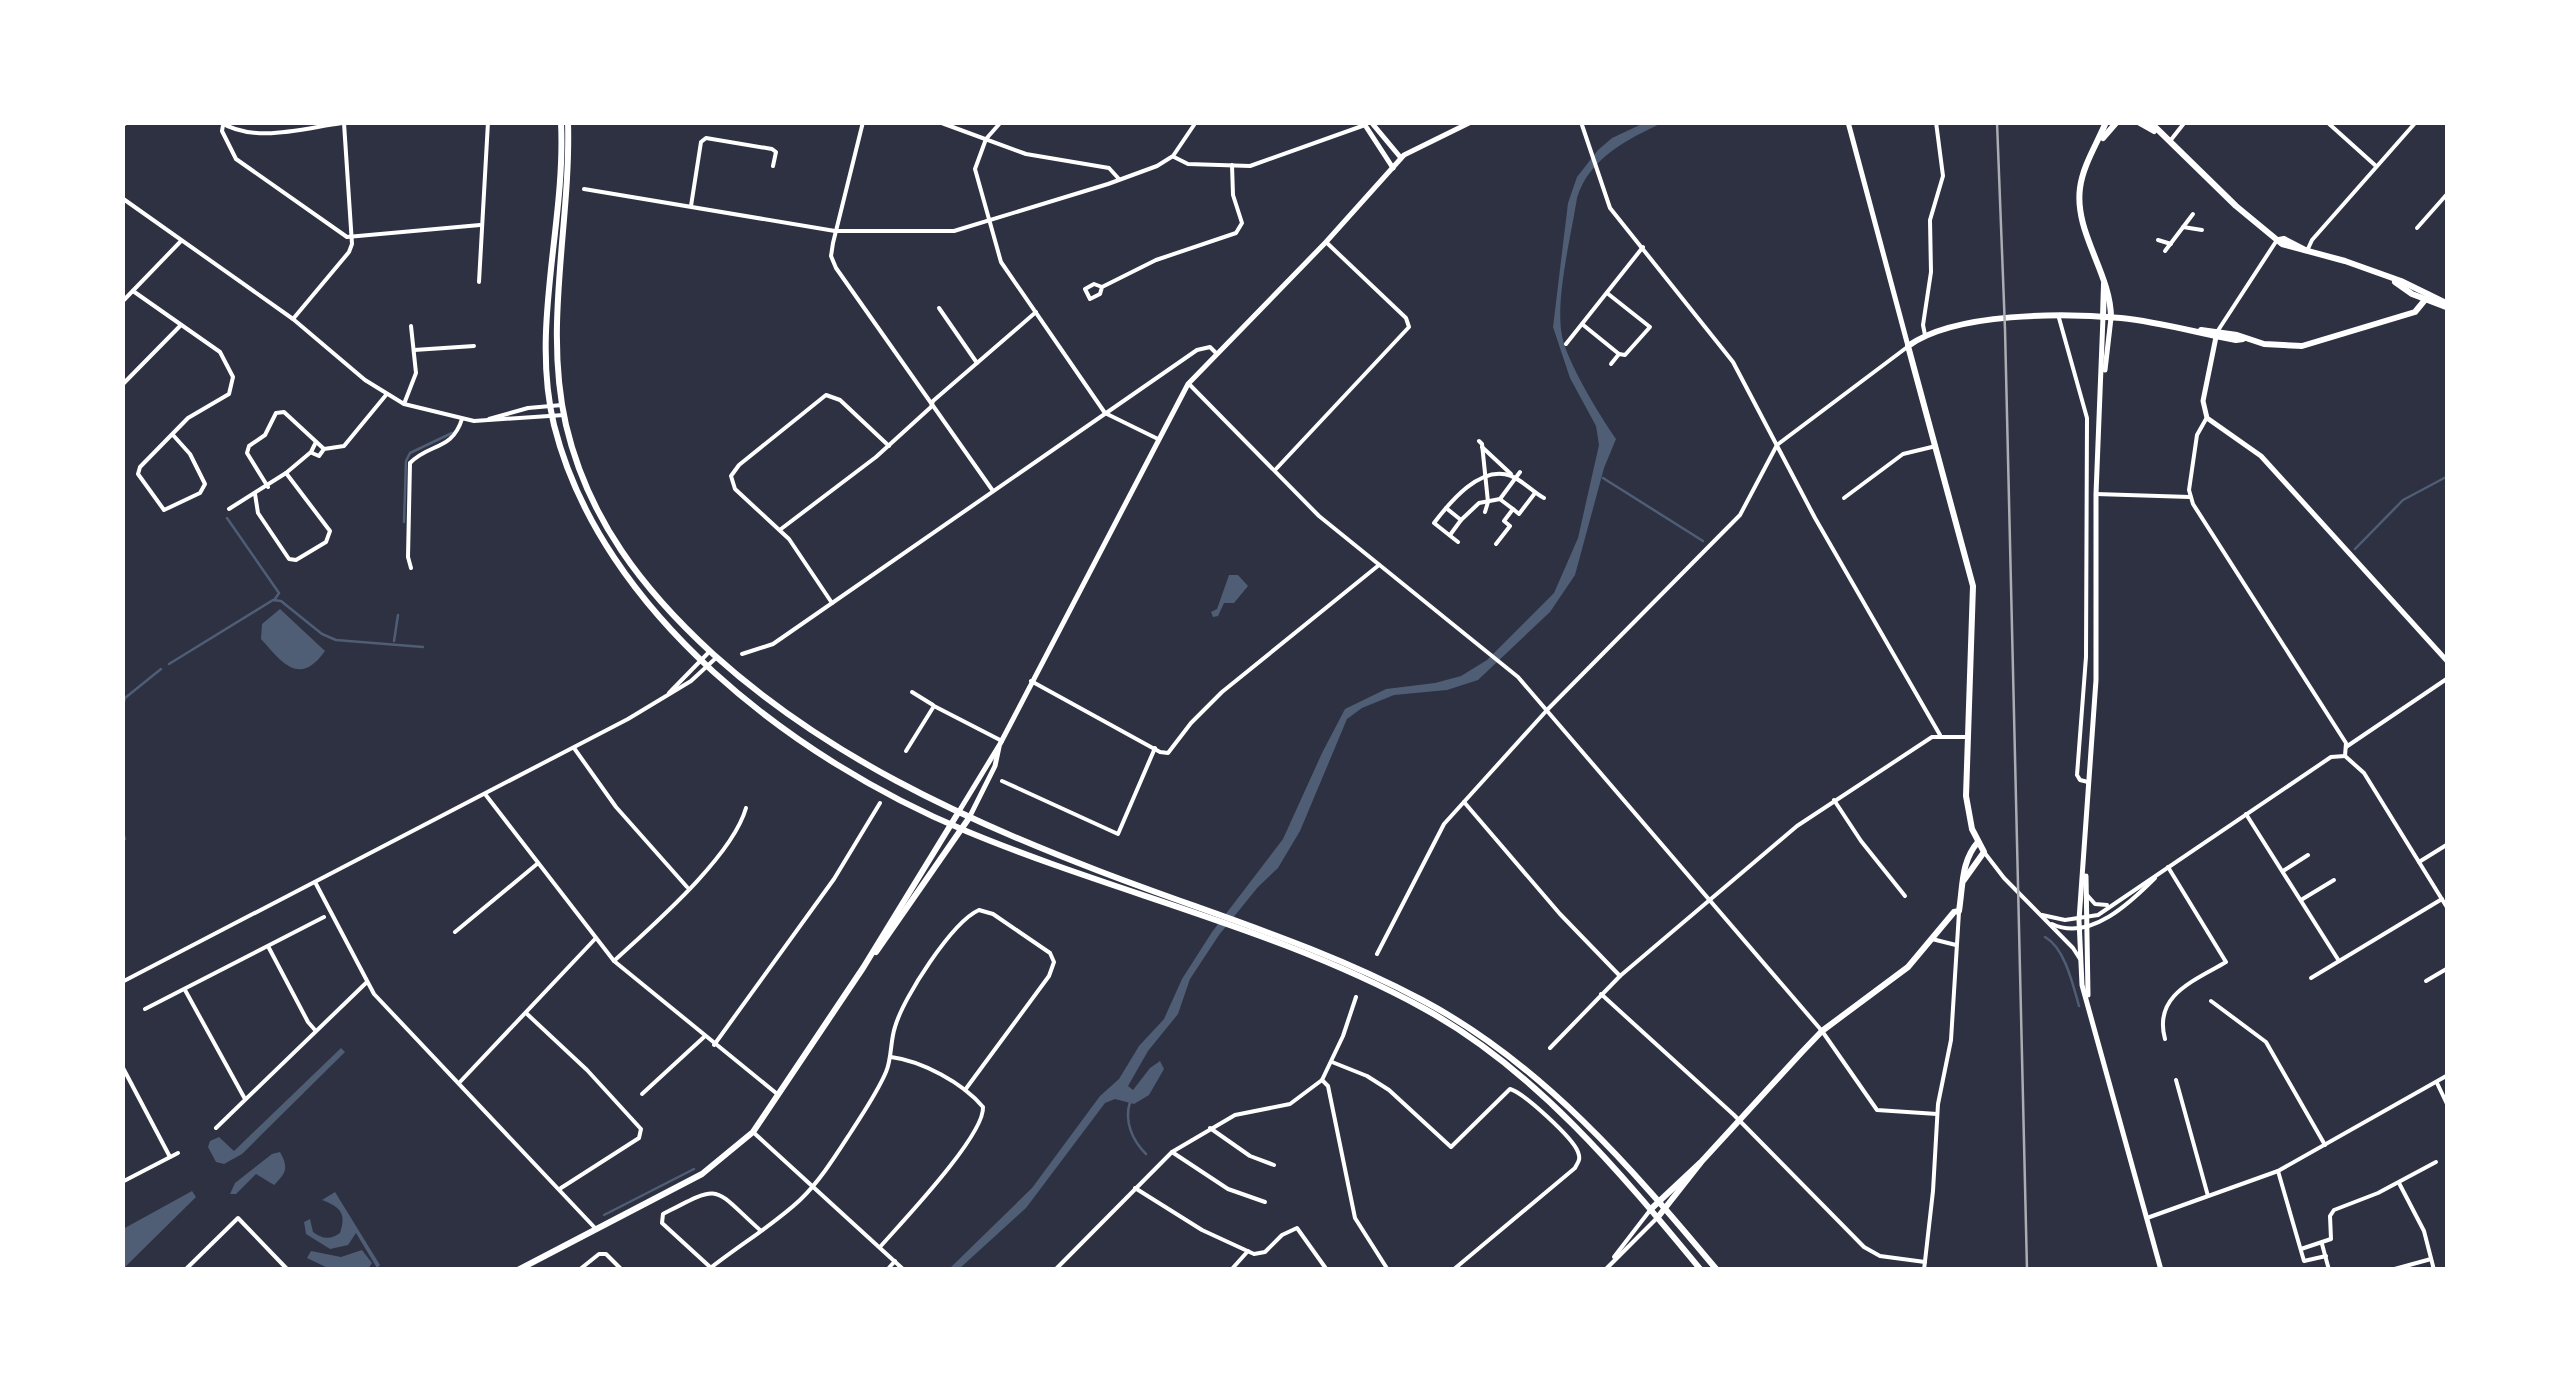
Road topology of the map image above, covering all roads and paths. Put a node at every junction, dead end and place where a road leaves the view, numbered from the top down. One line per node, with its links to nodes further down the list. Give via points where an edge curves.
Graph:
1 (488, 122): 41 (street)
2 (564, 122): 83 (main road, via 557,307); 84 (main road, via 548,306)
3 (863, 122): 44 (street)
4 (939, 122): 22 (street)
5 (1001, 122): 22 (street)
6 (1196, 122): 24 (street)
7 (1472, 122): 25 (street)
8 (1580, 122): 51 (street, via 1610,208)
9 (1848, 122): 73 (street)
10 (1936, 122): 70 (street, via 1943,176 1930,220)
11 (2106, 122): 23 (main road)
12 (2117, 122): 23 (main road)
13 (2138, 122): 21 (main road)
14 (2150, 122): 21 (main road)
15 (2185, 122): 21 (street)
16 (2327, 122): 28 (street)
17 (2416, 122): 28 (street)
18 (345, 123): 20 (street, via 258,134); 45 (street)
19 (1367, 123): 25 (street); 26 (street, via 1250,166); 29 (street)
20 (222, 124): 45 (street, via 236,159)
21 (2168, 139): 46 (main road)
22 (986, 140): 30 (street, via 1110,168); 38 (street, via 975,178)
23 (2096, 146): 63 (main road, via 2083,175 2080,207 2104,279)
24 (1173, 156): 26 (street, via 1188,164); 30 (street)
25 (1402, 158): 29 (street)
26 (1232, 165): 55 (street, via 1242,224 1236,233)
27 (774, 166): 35 (street, via 772,148 706,138)
28 (2377, 166): 53 (street)
29 (1393, 168): 49 (street)
30 (1120, 179): 38 (street)
31 (584, 189): 35 (street)
32 (2448, 193): 34 (street)
33 (122, 198): 48 (street)
34 (2445, 200): 43 (street)
35 (691, 206): 44 (street)
36 (2182, 214): 39 (street)
37 (2193, 214): 39 (street)
38 (989, 221): 44 (street, via 954,230); 62 (street, via 1001,262)
39 (2188, 221): 42 (street)
40 (2204, 223): 42 (street, via 2200,230)
41 (480, 225): 45 (street); 54 (street)
42 (2184, 227): 50 (street)
43 (2417, 228)
44 (835, 231): 85 (street, via 836,268)
45 (352, 236): 65 (street, via 349,252)
46 (2278, 239): 53 (main road); 69 (street)
47 (2158, 240): 50 (street)
48 (181, 241): 56 (street); 65 (street)
49 (1326, 242): 75 (street); 102 (street, via 1406,318 1406,332)
50 (2170, 244): 52 (street)
51 (1643, 247): 57 (street); 97 (street, via 1733,362)
52 (2165, 251)
53 (2307, 251): 58 (main road)
54 (479, 282)
55 (1102, 287)
56 (133, 291): 59 (street); 67 (street)
57 (1607, 292): 66 (street); 76 (street, via 1650,327 1629,352)
58 (2428, 298): 60 (main road); 69 (main road, via 2415,312 2302,346)
59 (122, 302)
60 (2448, 306)
61 (939, 308): 77 (street)
62 (1036, 312): 77 (street); 86 (street)
63 (2107, 317): 64 (main road); 69 (main road); 90 (street)
64 (2059, 318): 70 (main road, via 1979,320); 89 (street)
65 (293, 319): 81 (street)
66 (1582, 324): 71 (street); 76 (street)
67 (181, 325): 80 (street); 94 (street, via 220,352 233,377 229,394)
68 (412, 326): 74 (street)
69 (2216, 334): 91 (street, via 2204,396)
70 (1925, 335): 73 (main road)
71 (1566, 344)
72 (474, 346): 74 (street)
73 (1908, 346): 97 (street); 99 (main road)
74 (414, 350): 82 (street, via 416,372)
75 (1216, 353): 79 (street); 86 (street, via 1197,350)
76 (1619, 354): 78 (street)
77 (977, 363): 85 (street)
78 (1611, 364)
79 (1188, 384): 95 (street); 102 (street)
80 (122, 386)
81 (386, 395): 82 (street); 100 (street, via 349,442)
82 (404, 404): 92 (street)
83 (562, 405): 84 (street); 87 (main road)
84 (550, 406): 88 (main road); 93 (street)
85 (931, 406): 98 (street); 108 (street)
86 (1106, 413): 95 (street); 108 (street)
87 (564, 415): 88 (street); 129 (main road, via 591,498 620,554)
88 (552, 416): 93 (street); 132 (main road, via 572,481 603,542)
89 (2087, 418): 90 (street); 150 (street, via 2086,657 2076,774)
90 (2099, 418): 111 (street)
91 (2207, 418): 112 (street, via 2197,435); 133 (street, via 2261,456)
92 (462, 420): 93 (street); 127 (street, via 450,442 410,463)
93 (484, 421)
94 (172, 435): 94 (street, via 138,474 164,510 206,484)
95 (1158, 439): 136 (street)
96 (316, 442): 100 (street); 101 (street); 107 (street, via 276,412 247,452)
97 (1777, 445): 140 (street, via 1740,514); 141 (street)
98 (889, 446): 122 (street); 122 (street, via 835,396 816,401 731,476)
99 (1936, 446): 114 (street, via 1903,454); 142 (main road, via 1973,586)
100 (324, 448): 101 (street, via 319,456)
101 (311, 452): 104 (street)
102 (1274, 470): 126 (street)
103 (1520, 472): 106 (street)
104 (286, 473): 107 (street); 110 (street, via 330,531 326,542 290,559 258,513)
105 (1486, 476): 106 (street); 106 (street, via 1480,444); 116 (street); 117 (street)
106 (1514, 477): 109 (street); 115 (street)
107 (268, 487): 110 (street)
108 (993, 492): 128 (street)
109 (1535, 493): 113 (street); 120 (street, via 1519,514)
110 (255, 494): 119 (street)
111 (2096, 494): 112 (street); 150 (street, via 2096,680)
112 (2190, 497): 144 (street)
113 (1544, 498)
114 (1844, 498)
115 (1500, 499): 116 (street); 120 (street)
116 (1488, 502): 118 (street); 118 (street, via 1487,513)
117 (1447, 504): 121 (street); 123 (street, via 1434,522)
118 (1477, 505): 121 (street)
119 (228, 509)
120 (1513, 509): 125 (street)
121 (1462, 520): 123 (street)
122 (780, 530): 128 (street)
123 (1450, 535): 124 (street)
124 (1458, 542)
125 (1496, 544)
126 (1379, 565): 140 (street); 146 (street, via 1222,692 1171,752)
127 (411, 568)
128 (832, 603): 130 (street, via 773,644)
129 (710, 651): 131 (main road); 132 (street)
130 (742, 654)
131 (717, 658): 134 (street); 156 (main road, via 828,742)
132 (702, 660): 134 (main road); 138 (street)
133 (2448, 662)
134 (709, 666): 138 (street); 159 (main road, via 822,753)
135 (2448, 678): 144 (street)
136 (1031, 682): 143 (street); 146 (street)
137 (912, 692): 139 (street)
138 (665, 696): 145 (street)
139 (934, 706): 143 (street); 147 (street)
140 (1548, 710): 153 (street); 178 (street)
141 (1940, 735): 142 (street); 152 (street)
142 (1968, 737): 161 (main road, via 1966,808)
143 (1001, 742): 156 (street); 158 (street)
144 (2346, 747): 148 (street)
145 (574, 748): 151 (street); 174 (street, via 619,811)
146 (1155, 748): 149 (street, via 1118,834)
147 (906, 752)
148 (2345, 756): 157 (street, via 2331,757); 166 (street, via 2364,773)
149 (1002, 781)
150 (2088, 782): 165 (street)
151 (485, 794): 167 (street); 173 (street)
152 (1834, 800): 176 (street); 178 (street)
153 (1464, 802): 196 (street, via 1435,836); 202 (street)
154 (880, 803): 218 (street, via 834,879)
155 (746, 808): 174 (street, via 740,828)
156 (958, 813): 158 (main road); 159 (main road)
157 (2246, 814): 168 (street); 170 (street)
158 (969, 818): 160 (main road); 185 (main road)
159 (951, 824): 160 (main road); 200 (main road)
160 (962, 830): 185 (main road); 200 (main road)
161 (1978, 842): 163 (main road); 171 (main road, via 1967,854)
162 (2448, 844): 166 (street)
163 (1984, 852): 171 (main road); 183 (street)
164 (2308, 855): 170 (street)
165 (2085, 858): 175 (street); 186 (street)
166 (2419, 862): 177 (street)
167 (538, 864): 191 (street); 192 (street)
168 (2168, 867): 169 (street); 217 (street, via 2226,962 2168,1000)
169 (2162, 871): 180 (street); 189 (street, via 2100,922)
170 (2283, 871): 179 (street)
171 (1964, 880): 182 (main road)
172 (2334, 880): 179 (street)
173 (314, 882): 204 (street); 205 (street)
174 (688, 887): 198 (street)
175 (2087, 895): 180 (street, via 2095,904); 189 (street)
176 (1905, 896)
177 (2442, 899): 181 (street); 199 (street)
178 (1709, 900): 202 (street); 215 (street)
179 (2301, 900): 199 (street)
180 (2112, 904): 189 (street)
181 (2448, 909)
182 (1960, 911): 193 (main road); 195 (street)
183 (2042, 915): 186 (street); 188 (street)
184 (324, 916): 194 (street)
185 (1221, 917): 187 (main road)
186 (2079, 920): 189 (street); 190 (street)
187 (1232, 921): 252 (main road, via 1368,972 1465,1025 1588,1126); 254 (main road, via 1364,978 1463,1032 1546,1098)
188 (2048, 922): 190 (street); 197 (street)
189 (2087, 922): 190 (street); 211 (street)
190 (2078, 929): 197 (street)
191 (455, 932)
192 (596, 939): 198 (street); 213 (street)
193 (1932, 939): 195 (street); 215 (main road, via 1908,967)
194 (268, 946): 207 (street); 214 (street)
195 (1958, 946): 233 (street)
196 (1377, 954)
197 (2080, 959): 211 (street)
198 (614, 960): 216 (street)
199 (2339, 961): 203 (street)
200 (862, 968): 230 (main road)
201 (2448, 968): 206 (street)
202 (1620, 976): 208 (street)
203 (2311, 978)
204 (122, 982)
205 (367, 982): 214 (street); 227 (street)
206 (2426, 982)
207 (184, 989): 212 (street); 231 (street)
208 (1601, 994): 219 (street); 234 (street)
209 (1356, 997): 221 (street)
210 (2210, 1001): 238 (street, via 2266,1042)
211 (2088, 1003): 257 (street)
212 (145, 1009)
213 (526, 1013): 227 (street); 250 (street, via 641,1129 639,1138)
214 (316, 1030): 231 (street)
215 (1822, 1031): 233 (street, via 1877,1110); 234 (main road)
216 (704, 1036): 218 (street); 229 (street)
217 (2165, 1039)
218 (714, 1045): 230 (street)
219 (1550, 1048)
220 (891, 1057): 228 (street, via 911,1060); 228 (street, via 901,1009 946,942 974,912 993,914 1054,962); 248 (street)
221 (1332, 1062): 224 (street); 281 (street, via 1376,1080 1451,1147 1505,1090 1516,1089 1573,1145 1579,1156 1575,1168)
222 (122, 1066): 241 (street)
223 (2448, 1076): 226 (street)
224 (1322, 1080): 236 (street, via 1290,1104 1235,1115); 280 (street, via 1355,1218)
225 (2176, 1080): 251 (street)
226 (2436, 1082): 232 (street); 238 (street)
227 (458, 1083): 250 (street)
228 (966, 1090): 261 (street, via 983,1106 980,1126)
229 (642, 1094)
230 (780, 1095): 237 (main road)
231 (245, 1100): 235 (street)
232 (2448, 1106)
233 (1937, 1114): 267 (street)
234 (1738, 1121): 242 (main road); 267 (street, via 1864,1247)
235 (216, 1128)
236 (1210, 1128): 239 (street); 244 (street)
237 (753, 1132): 248 (street); 258 (main road, via 702,1174)
238 (2325, 1145): 245 (street)
239 (1172, 1152): 249 (street); 253 (street, via 1228,1189)
240 (178, 1153): 241 (street)
241 (170, 1157): 246 (street)
242 (1701, 1162): 252 (main road); 255 (main road)
243 (2436, 1162): 247 (street)
244 (1274, 1165)
245 (2278, 1171): 251 (street); 262 (street)
246 (122, 1182)
247 (2399, 1183): 260 (street, via 2334,1210 2333,1236); 265 (street)
248 (814, 1186): 259 (street); 261 (street)
249 (1134, 1188): 263 (street); 277 (street)
250 (560, 1189): 258 (street)
251 (2208, 1196): 257 (street)
252 (1659, 1201): 254 (main road); 255 (main road)
253 (1265, 1202)
254 (1651, 1209): 256 (main road); 269 (street)
255 (1666, 1209): 256 (main road); 283 (main road)
256 (1658, 1217): 269 (street); 282 (main road)
257 (2147, 1218): 285 (street)
258 (596, 1229): 272 (main road)
259 (760, 1230): 268 (street); 268 (street, via 717,1192 664,1214 662,1223)
260 (2322, 1244): 262 (street); 264 (street)
261 (880, 1246): 266 (street)
262 (2302, 1249): 264 (street, via 2304,1261)
263 (1248, 1251): 278 (street); 279 (street, via 1262,1254 1297,1228)
264 (2326, 1256): 286 (street)
265 (2431, 1259): 287 (street); 288 (street)
266 (895, 1261): 275 (street); 276 (street)
267 (1925, 1262): 284 (street)
268 (709, 1268)
269 (1606, 1268)
270 (185, 1270): 271 (street, via 238,1218)
271 (288, 1270)
272 (518, 1270)
273 (579, 1270): 274 (street, via 598,1254)
274 (622, 1270)
275 (887, 1270)
276 (904, 1270)
277 (1056, 1270)
278 (1231, 1270)
279 (1327, 1270)
280 (1388, 1270)
281 (1453, 1270)
282 (1701, 1270)
283 (1717, 1270)
284 (1924, 1270)
285 (2161, 1270)
286 (2329, 1270)
287 (2391, 1270)
288 (2434, 1270)

